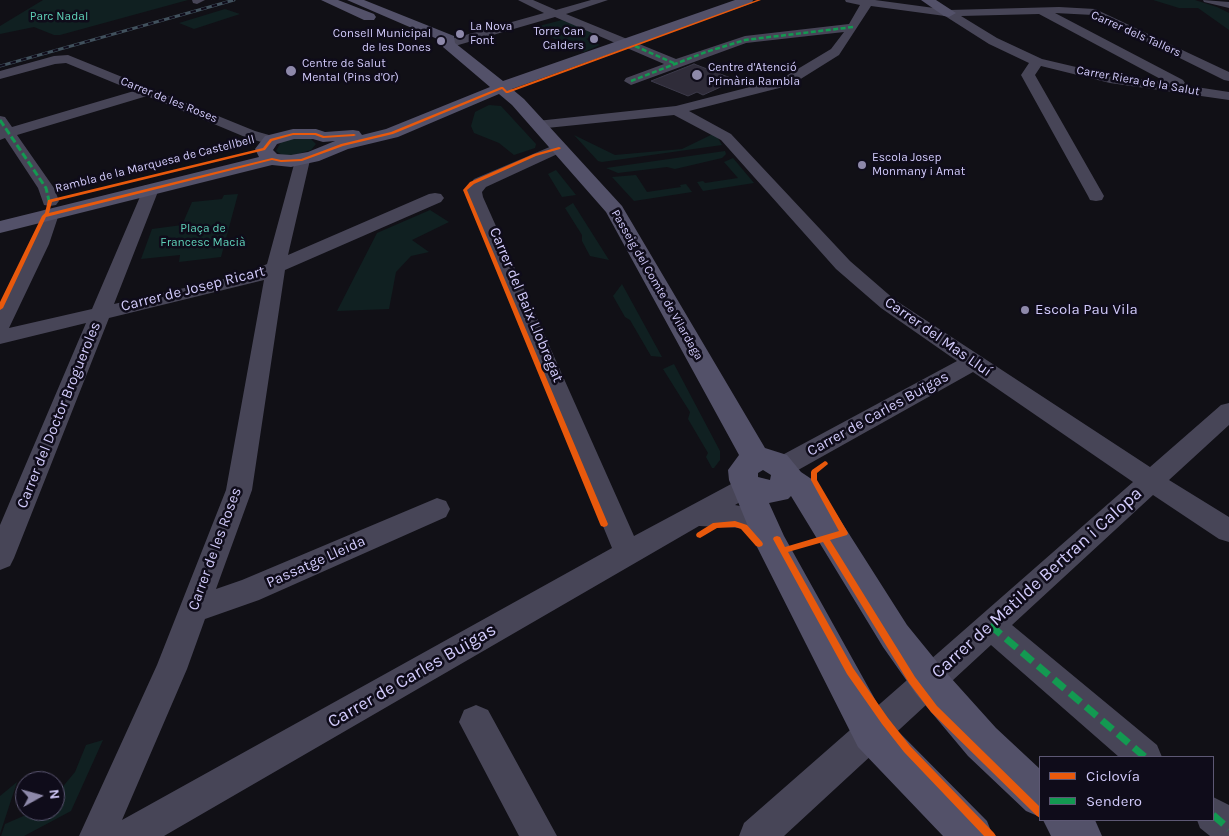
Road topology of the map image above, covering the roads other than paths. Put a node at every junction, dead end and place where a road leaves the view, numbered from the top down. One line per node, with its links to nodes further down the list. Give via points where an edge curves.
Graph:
1 (327, 0): 16 (street, Passeig del Comte de Vilardaga, via 436,45)
2 (353, 0): 16 (street, Passeig del Comte de Vilardaga, via 449,39)
3 (523, 0): 13 (street)
4 (603, 0): 13 (street)
5 (747, 0): 15 (street)
6 (850, 0): 8 (street)
7 (1208, 0): 10 (street)
8 (867, 2): 9 (street); 14 (street)
9 (930, 4): 12 (street)
10 (1229, 5)
11 (1040, 10): 12 (street, Carrer dels Tallers); 20 (street, Carrer dels Tallers, via 1095,12); 23 (street)
12 (949, 13): 17 (street, Carrer Riera de la Salut, via 993,42)
13 (555, 14): 15 (street); 16 (street)
14 (853, 27): 18 (street, via 745,40); 26 (street, via 835,52 786,82)
15 (627, 42): 18 (street); 22 (street)
16 (448, 44): 22 (street, Passeig del Comte de Vilardaga)
17 (1038, 62): 23 (street, Carrer Riera de la Salut, via 1110,79); 33 (street, via 1028,75)
18 (676, 64): 21 (street)
19 (0, 75): 24 (street, Carrer de les Roses, via 68,59)
20 (1229, 77)
21 (631, 82)
22 (502, 88): 27 (street, Passeig del Comte de Vilardaga); 31 (street, via 392,133)
23 (1193, 91): 25 (street, Carrer Riera de la Salut)
24 (147, 92): 28 (street); 30 (street, Carrer de les Roses, via 250,134)
25 (1229, 96)
26 (676, 110): 27 (street); 42 (street, Carrer del Mas Lluí, via 726,137 843,265 888,304)
27 (538, 125): 29 (street, Passeig del Comte de Vilardaga)
28 (2, 130): 35 (street, via 46,188)
29 (559, 148): 44 (street, Passeig del Comte de Vilardaga, via 615,210); 50 (street, Carrer del Baix Llobregat, via 480,184 473,191 474,197)
30 (269, 149): 31 (street, via 281,161); 31 (street, via 304,133); 32 (street, Rambla de la Marquesa de Castellbell); 35 (street, Rambla de la Marquesa de Castellbell)
31 (316, 150): 38 (street, Carrer de les Roses)
32 (151, 189): 35 (street, Rambla de la Marquesa de Castellbell); 39 (street, Carrer del Doctor Brogueroles)
33 (1096, 196)
34 (435, 198): 38 (street, Carrer de Josep Ricart)
35 (50, 208): 36 (street, Rambla de la Marquesa de Castellbell); 37 (street, Rambla de la Marquesa de Castellbell); 40 (street, via 40,244)
36 (0, 213)
37 (0, 227)
38 (276, 268): 39 (street, Carrer de Josep Ricart, via 252,278); 52 (street, Carrer de les Roses, via 239,490)
39 (102, 312): 41 (street, Carrer de Josep Ricart); 51 (street, Carrer del Doctor Brogueroles)
40 (0, 326)
41 (0, 337)
42 (973, 362): 44 (street, Carrer de Carles Buïgas); 45 (street, Carrer del Mas Lluí)
43 (1229, 412): 45 (street, Carrer de Matilde Bertran i Calopa)
44 (768, 472): 47 (street, Carrer de Carles Buïgas); 48 (street, Passeig del Comte de Vilardaga); 54 (street, Passeig del Comte de Vilardaga, via 805,490 895,636)
45 (1151, 481): 49 (street, Carrer del Mas Lluí); 53 (street, Carrer de Matilde Bertran i Calopa)
46 (437, 509): 52 (street, Passatge Lleida, via 250,591)
47 (696, 515): 48 (street, Carrer de Carles Buïgas, via 750,518); 50 (street, Carrer de Carles Buïgas)
48 (764, 528): 56 (street, Passeig del Comte de Vilardaga)
49 (1229, 531)
50 (628, 554): 63 (street, Carrer de Carles Buïgas)
51 (0, 558)
52 (193, 610): 62 (street, Carrer de les Roses, via 171,669)
53 (990, 625): 54 (street, Carrer de Matilde Bertran i Calopa); 57 (street)
54 (929, 680): 56 (street, Carrer de Matilde Bertran i Calopa); 58 (street, Passeig del Comte de Vilardaga, via 982,742)
55 (476, 722): 64 (street)
56 (872, 733): 65 (street, Carrer de Matilde Bertran i Calopa); 66 (street, Passeig del Comte de Vilardaga)
57 (1144, 756)
58 (1039, 796)
59 (1214, 816): 61 (street)
60 (1065, 821): 67 (street)
61 (1229, 829)
62 (97, 836)
63 (129, 836)
64 (539, 836)
65 (757, 836)
66 (972, 836)
67 (1081, 836)

